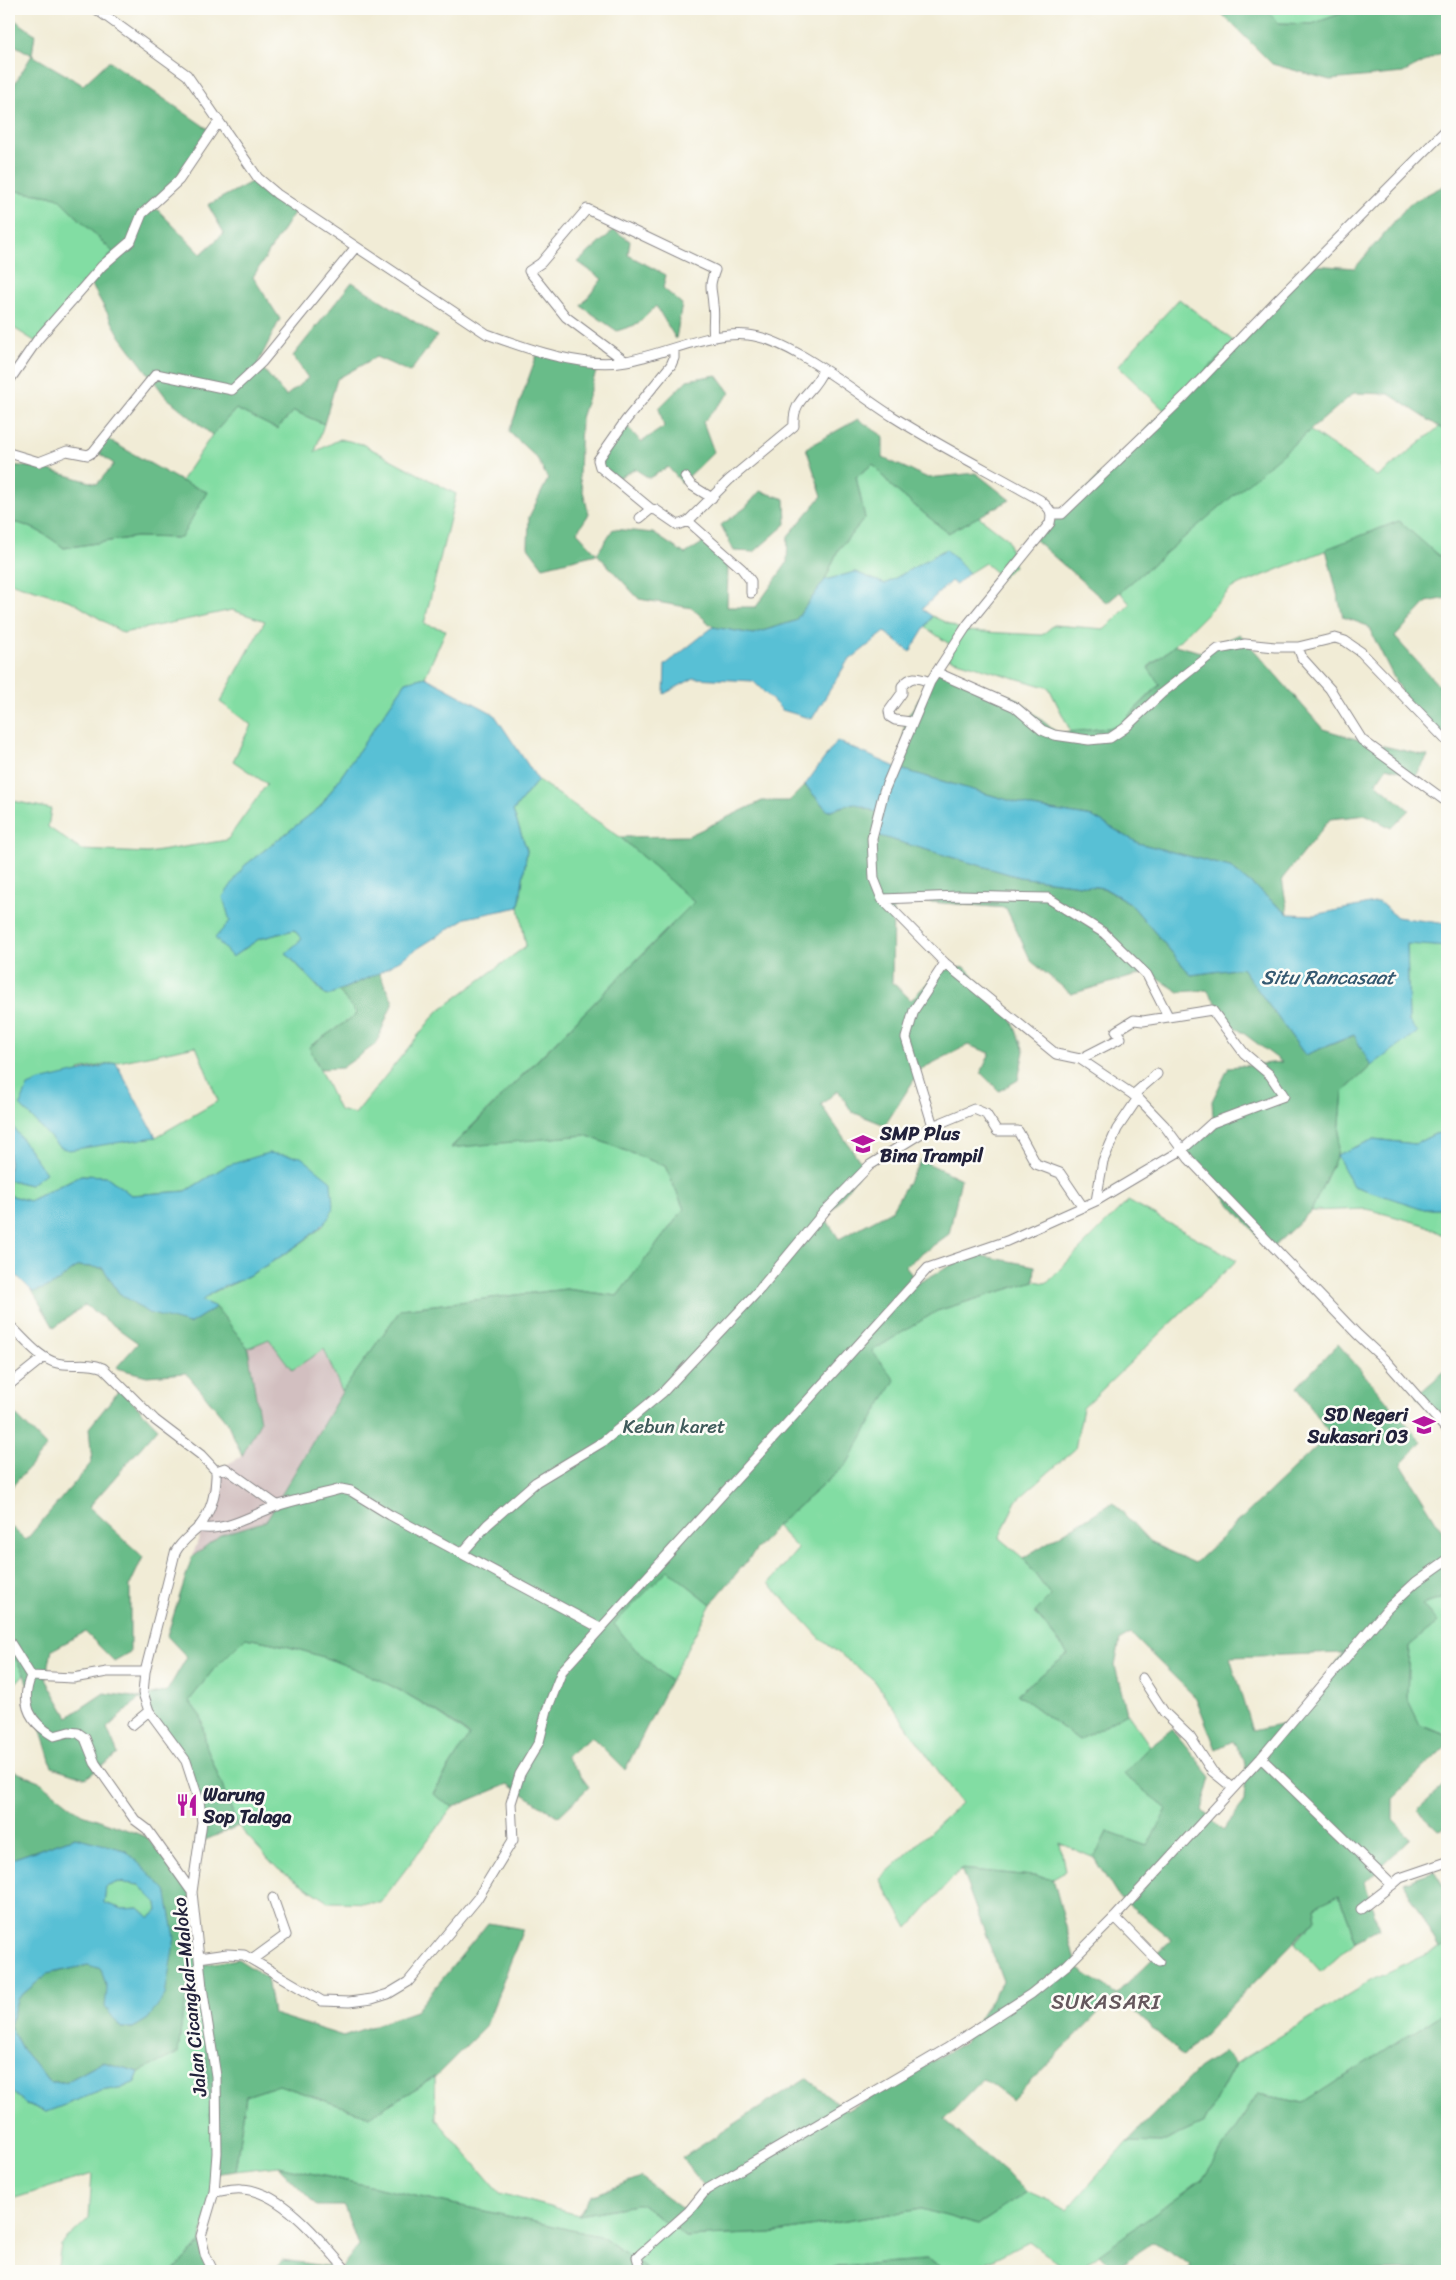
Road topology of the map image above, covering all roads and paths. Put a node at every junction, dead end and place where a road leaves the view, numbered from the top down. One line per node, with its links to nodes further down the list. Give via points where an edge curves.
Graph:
1 (96, 9): 2 (street, via 187,75)
2 (219, 121): 4 (street, via 258,178); 9 (street, via 179,180 142,214 131,241 102,266 38,338)
3 (1447, 129): 14 (street, via 1185,396 1062,514)
4 (355, 248): 7 (street, via 487,334 513,344 582,361); 10 (street, via 262,362 232,390 156,374 88,455 67,451 39,462)
5 (714, 337): 6 (street); 7 (street, via 714,306 709,287 715,270 587,209 541,263 528,271 566,316); 8 (street, via 748,335 768,339)
6 (674, 349): 7 (street); 13 (street, via 671,366 598,460 600,467)
7 (626, 361)
8 (823, 370): 12 (street, via 819,380 793,412 794,426 790,431 767,447); 14 (street, via 892,416 1040,500)
9 (9, 382)
10 (9, 454)
11 (685, 477): 12 (street, via 691,485)
12 (712, 498): 16 (street)
13 (651, 509): 15 (street); 16 (street, via 678,525)
14 (1052, 514): 19 (street, via 1050,523 968,624)
15 (640, 518)
16 (688, 521): 17 (street, via 742,569 752,581)
17 (752, 594)
18 (1298, 647): 19 (street, via 1245,644 1218,649 1162,693 1125,728 1110,738 1089,740 1048,733 1015,707); 22 (street, via 1335,638 1345,641 1361,652); 23 (street, via 1302,658 1330,689 1362,740)
19 (936, 672): 20 (street)
20 (930, 682): 21 (street); 21 (street, via 910,678 889,711 895,720)
21 (911, 722): 24 (street, via 884,791 872,838 874,880)
22 (1447, 741)
23 (1447, 802)
24 (882, 898): 25 (street); 26 (street, via 1048,898 1104,933 1146,975)
25 (945, 962): 27 (street, via 1056,1054); 30 (street, via 914,1010 906,1038)
26 (1168, 1016): 27 (street, via 1134,1020 1116,1031 1121,1038); 31 (street, via 1212,1010 1244,1053 1270,1075 1284,1096 1212,1123)
27 (1080, 1059): 29 (street)
28 (1157, 1074): 29 (street)
29 (1135, 1097): 31 (street, via 1164,1125); 32 (street, via 1102,1161)
30 (933, 1126): 33 (street, via 974,1109 986,1114 996,1131 1018,1131 1036,1164 1060,1172); 41 (street, via 870,1165 663,1392 604,1441 536,1482)
31 (1182, 1150): 32 (street); 37 (street, via 1386,1361)
32 (1096, 1201): 33 (street)
33 (1083, 1206): 43 (street, via 1007,1241 928,1268)
34 (9, 1325): 35 (street)
35 (44, 1358): 36 (street); 38 (street, via 58,1364 93,1364 103,1368 154,1420 202,1455)
36 (9, 1385)
37 (1447, 1430)
38 (216, 1471): 39 (street, via 225,1468); 40 (street, Jalan Cicangkal–Maloko, via 214,1497)
39 (278, 1506): 40 (street, via 208,1530); 41 (street, via 341,1489 351,1491)
40 (198, 1528): 45 (street, Jalan Cicangkal–Maloko, via 179,1544 175,1553)
41 (462, 1552): 43 (street)
42 (1447, 1560): 50 (street, via 1386,1609)
43 (600, 1628): 59 (street, via 562,1671 539,1742 520,1774 511,1803 513,1840 477,1899 408,1982 372,1999 349,2002 322,2000)
44 (9, 1641): 46 (street)
45 (145, 1672): 46 (street, via 107,1672 73,1678); 48 (street, Jalan Cicangkal–Maloko, via 143,1693)
46 (31, 1676): 54 (street, via 25,1701 29,1716 41,1729 54,1736 69,1732 85,1738 95,1763)
47 (1142, 1678): 51 (street, via 1164,1712 1190,1737 1212,1771)
48 (149, 1711): 49 (street); 54 (street, Jalan Cicangkal–Maloko, via 186,1761 198,1801 201,1833)
49 (132, 1725)
50 (1260, 1758): 51 (street); 53 (street)
51 (1233, 1788): 57 (street)
52 (1447, 1862): 53 (street, via 1400,1878)
53 (1392, 1884): 56 (street)
54 (192, 1892): 58 (street, Jalan Cicangkal–Maloko)
55 (274, 1898): 59 (street, via 286,1935)
56 (1361, 1909)
57 (1115, 1917): 60 (street); 64 (street, via 1067,1965 1031,1994 946,2050 706,2190 689,2211 637,2257)
58 (200, 1958): 59 (street, via 227,1954); 61 (street, Jalan Cicangkal–Maloko, via 216,2076 218,2154)
59 (253, 1958)
60 (1159, 1962)
61 (214, 2192): 62 (street, Jalan Cicangkal–Maloko, via 201,2236); 63 (street, via 242,2189 262,2194 294,2214)
62 (213, 2271)
63 (347, 2271)
64 (641, 2271)

